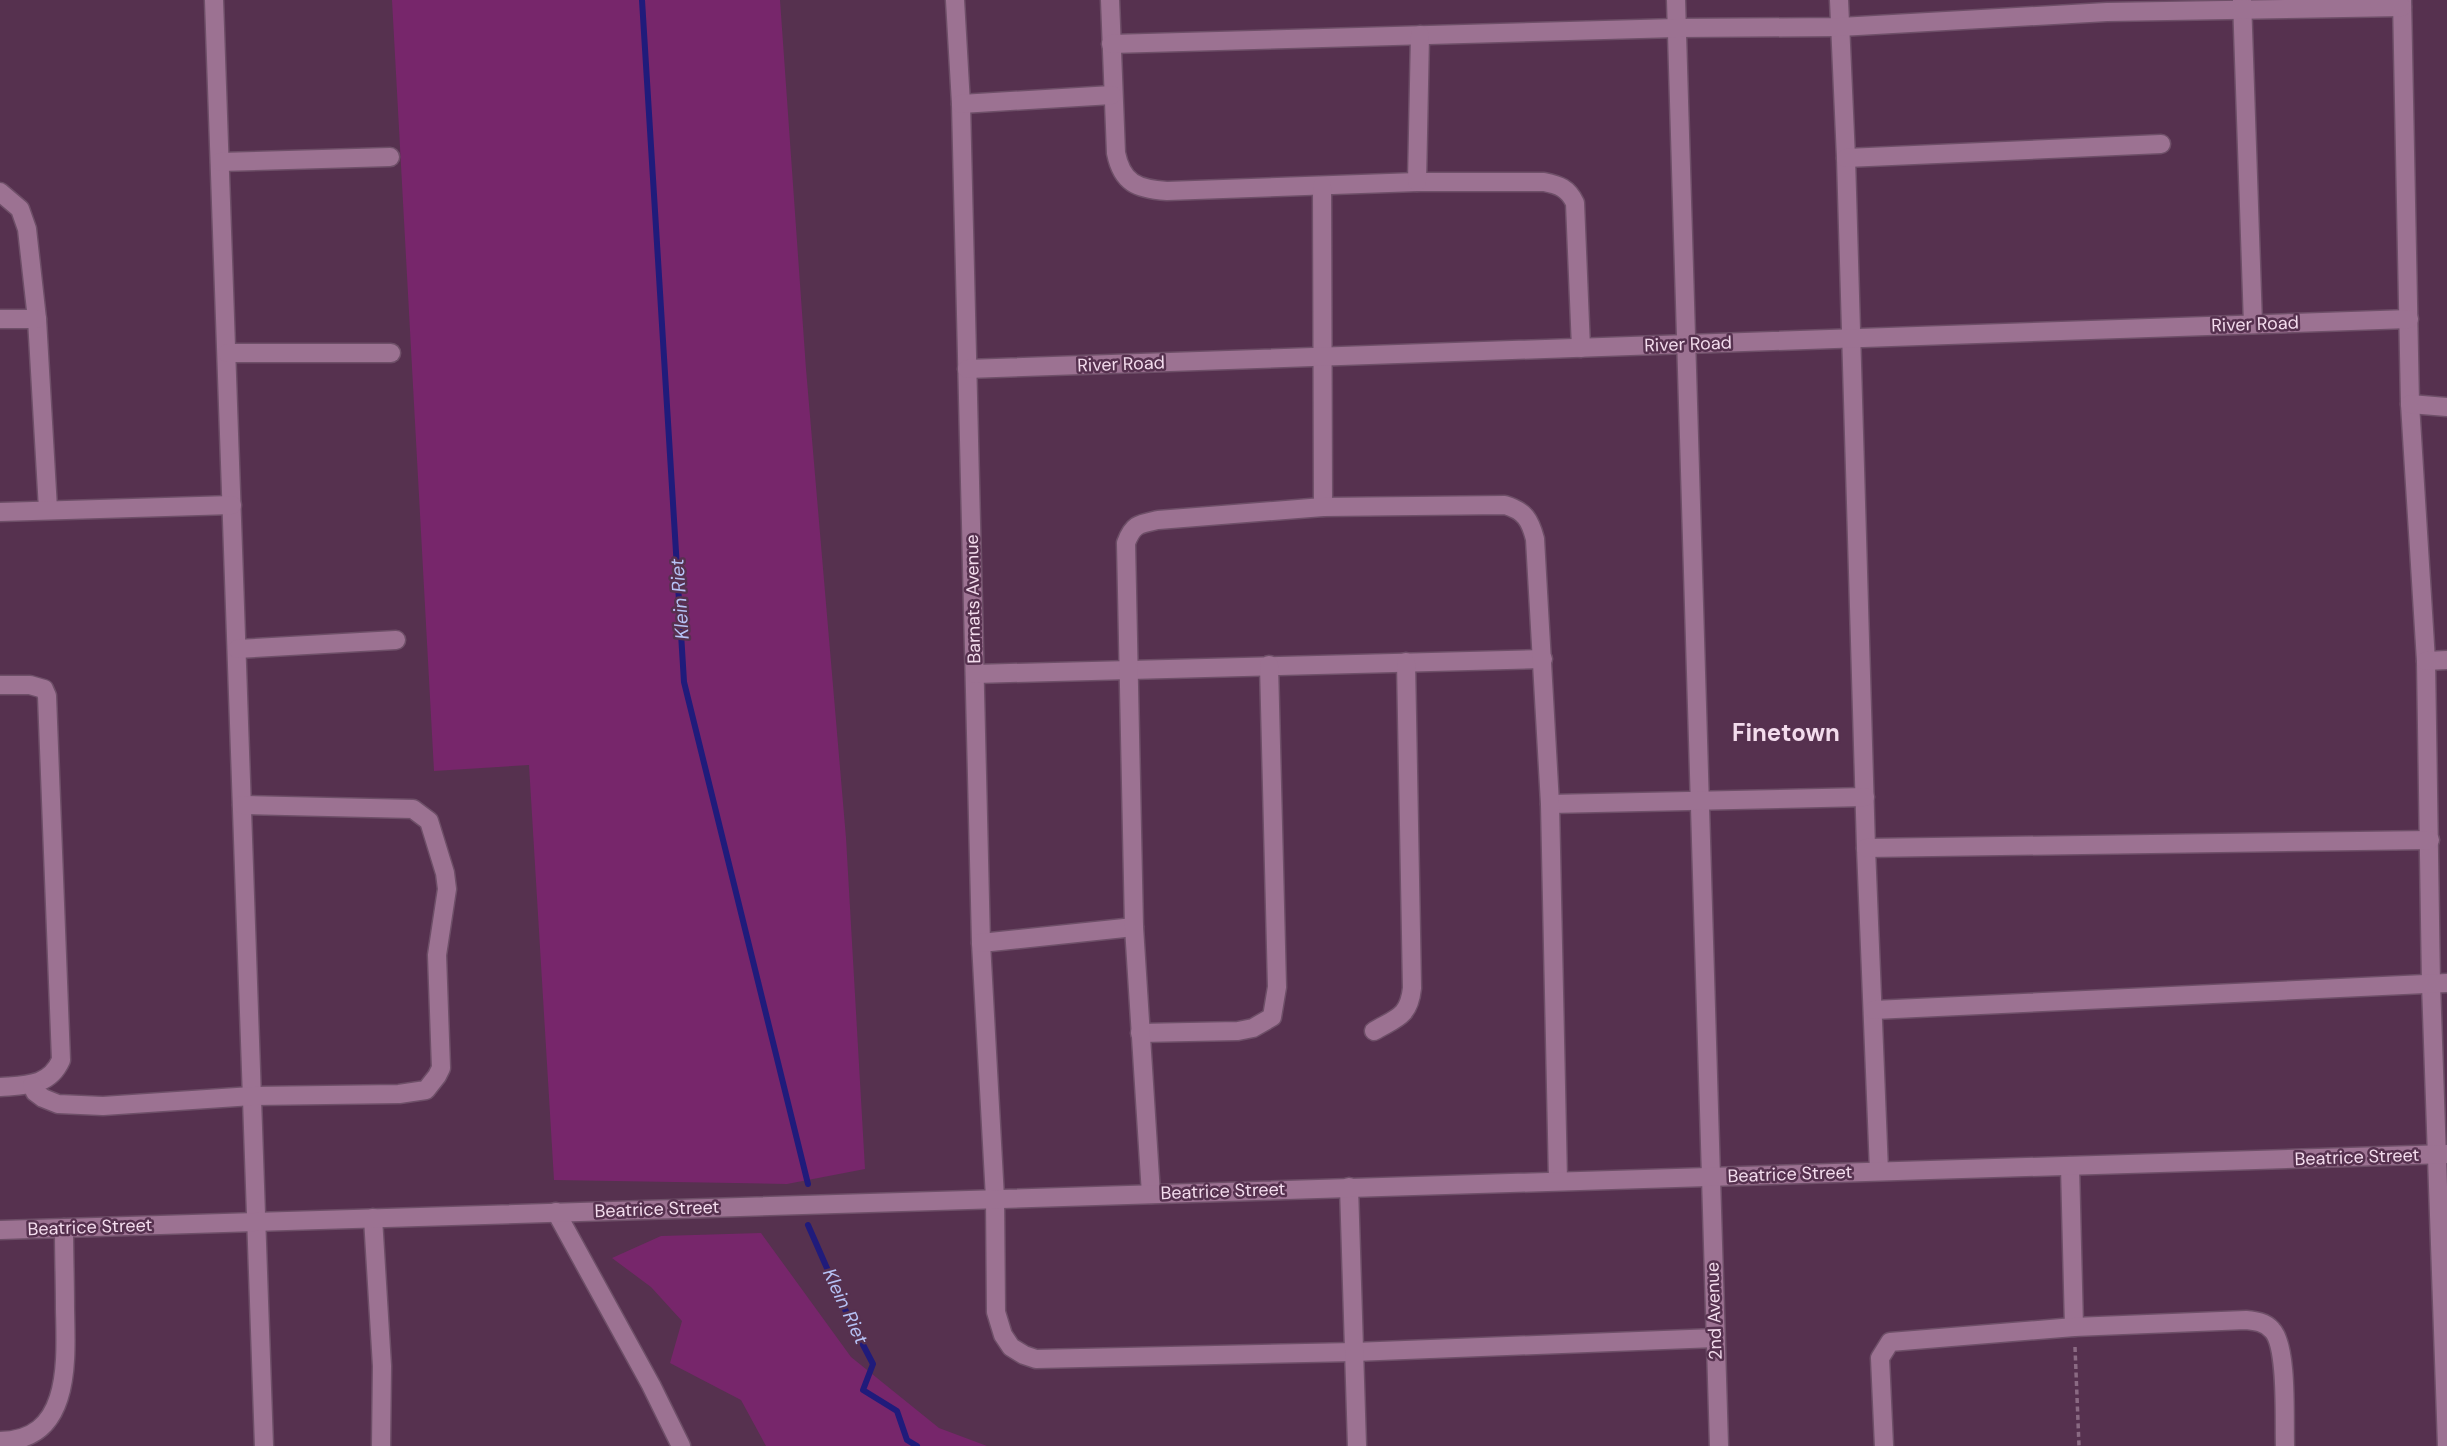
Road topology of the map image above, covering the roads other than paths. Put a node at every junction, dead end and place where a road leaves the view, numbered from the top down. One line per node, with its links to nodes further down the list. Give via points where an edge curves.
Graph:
1 (214, 0): 19 (street)
2 (955, 0): 15 (street, Barnats Avenue)
3 (1110, 0): 13 (street)
4 (1676, 0): 11 (street, 2nd Avenue)
5 (1839, 0): 10 (street)
6 (2402, 3): 7 (street); 24 (street)
7 (2242, 5): 8 (street); 26 (street)
8 (2107, 6): 9 (street)
9 (1974, 9): 10 (street)
10 (1840, 27): 11 (street); 18 (street)
11 (1676, 28): 12 (street); 28 (street, 2nd Avenue)
12 (1420, 35): 13 (street); 20 (street)
13 (1111, 44): 14 (street)
14 (1112, 95): 15 (street); 21 (street, via 1119,167 1135,186 1167,191)
15 (961, 104): 33 (street, Barnats Avenue)
16 (2161, 144): 18 (street)
17 (390, 158): 19 (street)
18 (1846, 158): 27 (street)
19 (220, 162): 30 (street)
20 (1417, 182): 21 (street); 29 (street, via 1544,182 1566,189 1575,203)
21 (1322, 186): 32 (street)
22 (0, 192): 23 (street, via 20,209 27,229)
23 (37, 318): 25 (street); 38 (street)
24 (2409, 318): 26 (street, River Road); 34 (street)
25 (0, 319)
26 (2253, 324): 27 (street, River Road)
27 (1850, 338): 28 (street, River Road); 50 (street)
28 (1685, 344): 29 (street, River Road); 51 (street, 2nd Avenue)
29 (1581, 348): 32 (street, River Road)
30 (226, 353): 31 (street); 36 (street)
31 (391, 353)
32 (1324, 357): 33 (street, River Road); 37 (street)
33 (967, 369): 48 (street, Barnats Avenue)
34 (2410, 404): 35 (street); 44 (street)
35 (2447, 407)
36 (232, 505): 38 (street); 41 (street)
37 (1323, 507): 42 (street, via 1505,505 1525,514 1535,539); 47 (street, via 1181,516 1131,530 1126,543)
38 (48, 509): 39 (street)
39 (0, 512)
40 (396, 640): 41 (street)
41 (237, 649): 53 (street)
42 (1543, 659): 45 (street); 52 (street)
43 (2447, 660): 44 (street)
44 (2426, 661): 54 (street)
45 (1406, 662): 46 (street); 60 (street, via 1412,988 1405,1012)
46 (1269, 665): 47 (street); 61 (street, via 1277,987 1272,1017 1238,1031)
47 (1127, 669): 48 (street); 56 (street)
48 (975, 674): 57 (street, Barnats Avenue)
49 (0, 685): 62 (street, via 38,686 44,689 48,706 61,1060 50,1076)
50 (1865, 797): 51 (street); 55 (street)
51 (1699, 799): 52 (street); 68 (street, 2nd Avenue)
52 (1550, 804): 69 (street)
53 (242, 805): 64 (street); 64 (street, via 413,809 429,821 447,889 437,955 441,1068 426,1090)
54 (2430, 840): 55 (street); 58 (street)
55 (1866, 848): 59 (street)
56 (1134, 927): 57 (street); 61 (street)
57 (981, 943): 72 (street, Barnats Avenue)
58 (2439, 984): 59 (street); 65 (street)
59 (1874, 1010): 67 (street)
60 (1374, 1031)
61 (1140, 1033): 71 (street)
62 (32, 1085): 63 (street); 64 (street, via 43,1098 75,1106)
63 (0, 1087)
64 (252, 1096): 75 (street)
65 (2441, 1155): 66 (street, Beatrice Street); 78 (street)
66 (2070, 1166): 67 (street, Beatrice Street); 79 (street)
67 (1879, 1171): 68 (street, Beatrice Street)
68 (1710, 1177): 69 (street, Beatrice Street); 80 (street, 2nd Avenue)
69 (1558, 1181): 70 (street, Beatrice Street)
70 (1349, 1187): 71 (street, Beatrice Street); 81 (street)
71 (1151, 1194): 72 (street, Beatrice Street)
72 (995, 1198): 73 (street, Beatrice Street); 81 (street, Barnats Avenue, via 996,1312 1007,1341 1024,1355 1036,1359)
73 (556, 1212): 74 (street, Beatrice Street); 85 (street)
74 (373, 1218): 75 (street, Beatrice Street); 84 (street, via 382,1366)
75 (257, 1222): 76 (street, Beatrice Street); 83 (street)
76 (64, 1228): 77 (street, Beatrice Street); 82 (street, via 66,1357 60,1398 38,1430 24,1438)
77 (0, 1230)
78 (2444, 1321): 90 (street)
79 (2074, 1327): 88 (street, via 1890,1342 1880,1358); 89 (street, via 2246,1320 2265,1324 2274,1331 2280,1347)
80 (1715, 1338): 81 (street, Barnats Avenue); 87 (street, 2nd Avenue)
81 (1354, 1352): 86 (street)
82 (0, 1441)
83 (264, 1446)
84 (381, 1446)
85 (681, 1446)
86 (1357, 1446)
87 (1719, 1446)
88 (1884, 1446)
89 (2285, 1446)
90 (2447, 1446)

